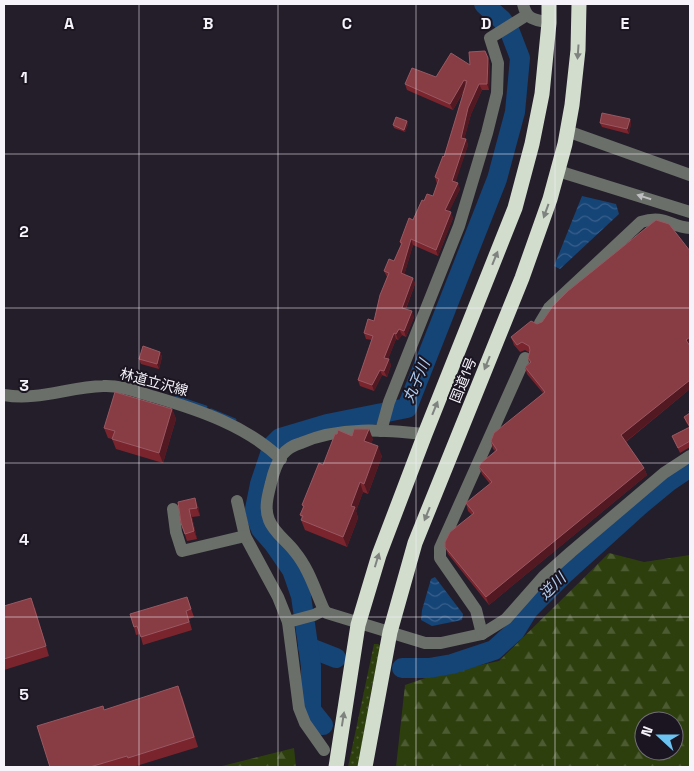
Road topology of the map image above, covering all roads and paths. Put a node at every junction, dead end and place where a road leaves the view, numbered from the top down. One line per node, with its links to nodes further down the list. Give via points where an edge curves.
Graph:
1 (549, 4): 4 (highway, 国道1号)
2 (579, 4): 5 (highway, 国道1号, one-way to 5, via 578,50)
3 (525, 9): 4 (street, via 529,18); 13 (street, via 511,25 490,38 498,63 497,93 487,133 459,226 388,404)
4 (550, 23): 14 (highway, 国道1号, one-way to 4, via 515,208 542,94)
5 (567, 132): 6 (highway, 国道1号); 7 (street)
6 (558, 171): 8 (street, one-way to 6); 23 (highway, 国道1号, one-way to 23, via 522,278 415,543)
7 (690, 174)
8 (690, 212)
9 (689, 229): 10 (street, via 659,218 641,222 549,308)
10 (540, 323)
11 (525, 358): 24 (street, via 440,548 440,558 476,610)
12 (4, 395): 16 (street, 林道立沢線, via 30,397 114,386 192,408 229,424)
13 (382, 428): 14 (street); 16 (street, via 319,435 293,446)
14 (424, 434): 22 (highway, 国道1号, one-way to 14, via 379,556)
15 (690, 456): 24 (street, via 664,473 578,546 544,576 506,619)
16 (278, 457): 20 (street, via 266,499 268,519 307,569)
17 (237, 501): 19 (street)
18 (173, 509): 19 (street, via 182,551)
19 (245, 536): 21 (street)
20 (319, 612): 21 (street); 22 (street)
21 (291, 621): 25 (street, via 299,708 305,723)
22 (360, 622): 23 (street); 26 (highway, 国道1号, one-way to 22)
23 (390, 632): 24 (street, via 433,644); 27 (highway, 国道1号)
24 (482, 634)
25 (324, 750)
26 (336, 767)
27 (365, 767)

